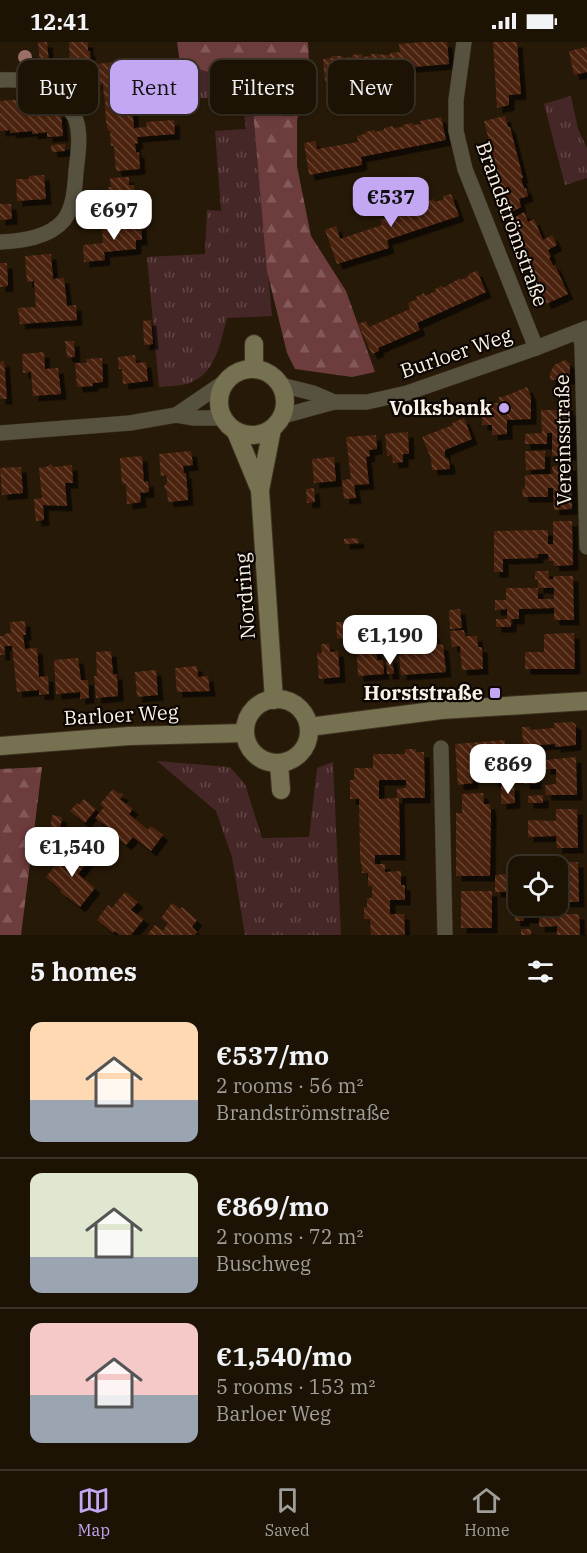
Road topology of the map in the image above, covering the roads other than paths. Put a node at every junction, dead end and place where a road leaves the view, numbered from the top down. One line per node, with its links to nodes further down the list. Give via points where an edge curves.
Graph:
1 (464, 42): 6 (street, Brandströmstraße, via 456,130 465,169)
2 (0, 80): 3 (street, via 34,83 53,91 76,120 78,134 74,191 64,220 50,231 28,239)
3 (0, 242)
4 (583, 330): 6 (street, Burloer Weg); 17 (street, Vereinsstraße)
5 (254, 344): 7 (street)
6 (536, 348): 10 (street, Burloer Weg, via 407,393 367,402)
7 (254, 369): 8 (street, via 234,374); 9 (street, via 274,376)
8 (226, 381): 11 (street); 12 (street, via 219,399)
9 (281, 385): 10 (street, Burloer Weg); 13 (street, via 286,402)
10 (334, 402): 13 (street, Burloer Weg)
11 (176, 415): 12 (street); 15 (street, via 130,423)
12 (223, 418): 14 (street)
13 (278, 422): 14 (street, via 264,434); 16 (street, Nordring)
14 (236, 432): 16 (street, Nordring)
15 (0, 433)
16 (260, 490): 18 (street, Nordring)
17 (587, 547)
18 (274, 700): 20 (street, via 284,700 301,710); 21 (street, via 256,707)
19 (587, 701): 20 (street, via 441,710)
20 (309, 727): 24 (street, via 305,748 298,756)
21 (245, 733): 22 (street, Barloer Weg, via 129,736); 24 (street, via 253,752)
22 (0, 746)
23 (441, 748): 26 (street)
24 (279, 763): 25 (street)
25 (281, 790)
26 (445, 935)

